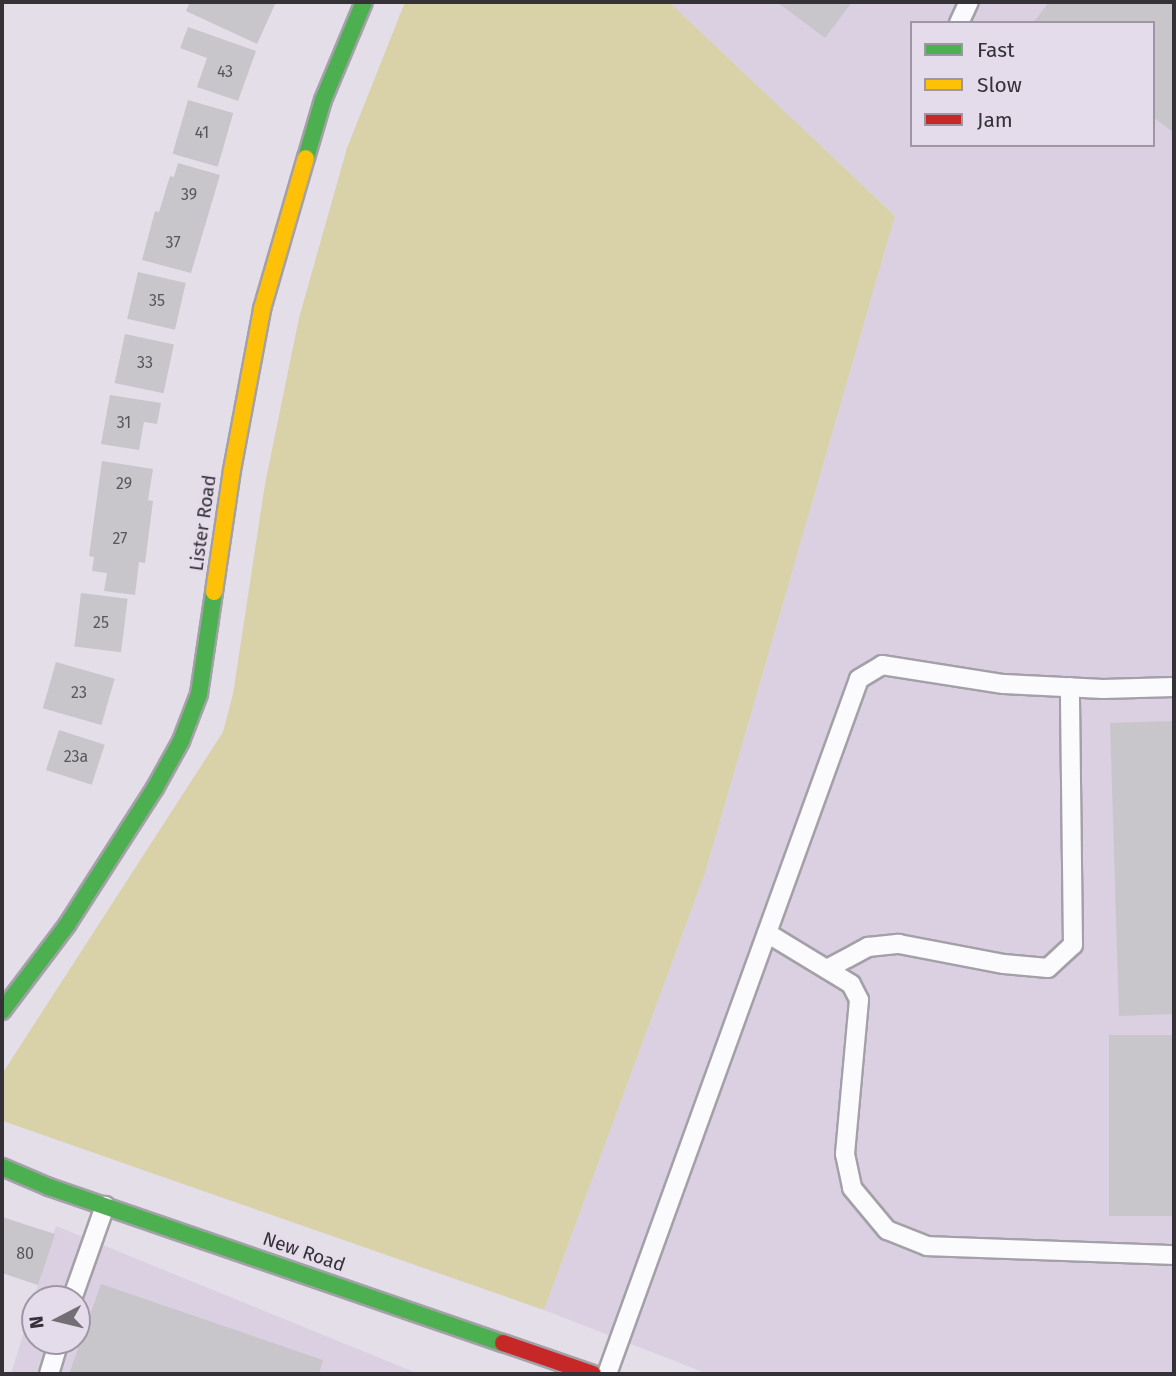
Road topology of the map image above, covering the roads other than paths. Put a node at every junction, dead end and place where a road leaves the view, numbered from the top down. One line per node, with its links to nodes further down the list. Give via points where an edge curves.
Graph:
1 (364, 2): 8 (street, Lister Road, via 323,100 262,309 232,470 200,694 155,788 67,925)
2 (970, 2): 3 (lane)
3 (960, 21)
4 (1070, 687): 5 (lane); 6 (lane, via 1004,684 882,665 859,679); 7 (lane, via 1073,944 1048,968 899,944 868,947)
5 (1174, 687)
6 (767, 933): 7 (lane); 16 (lane)
7 (827, 969): 11 (lane, via 851,984 859,1000 845,1154 852,1188 887,1230 927,1246)
8 (2, 1011)
9 (2, 1167): 10 (street, New Road)
10 (105, 1206): 12 (lane); 15 (street, New Road)
11 (1174, 1255)
12 (77, 1285)
13 (55, 1355): 14 (lane)
14 (49, 1374)
15 (593, 1374)
16 (607, 1374)

